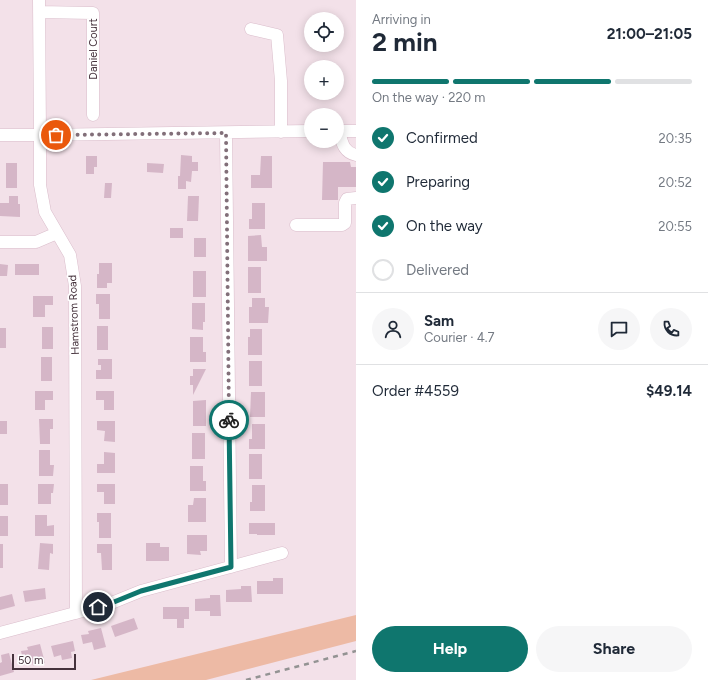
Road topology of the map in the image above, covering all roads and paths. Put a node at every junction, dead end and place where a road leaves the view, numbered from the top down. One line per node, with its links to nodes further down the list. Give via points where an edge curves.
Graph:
1 (39, 0): 2 (street, Hamstrom Road)
2 (39, 12): 4 (street, Daniel Court, via 93,13); 11 (street, Hamstrom Road)
3 (251, 29): 8 (street, via 277,35 281,81)
4 (93, 115)
5 (304, 131): 8 (street)
6 (344, 131): 7 (street)
7 (356, 131)
8 (281, 132): 9 (street)
9 (226, 133): 11 (street); 19 (street)
10 (0, 135): 11 (street)
11 (40, 135): 16 (street, Hamstrom Road, via 40,185 45,212)
12 (344, 148): 13 (street)
13 (356, 155)
14 (356, 198): 15 (street, via 347,199 345,222 342,225)
15 (296, 225)
16 (57, 233): 17 (street, via 36,242); 20 (street, Hamstrom Road, via 70,255 75,286)
17 (0, 242)
18 (282, 553): 19 (street)
19 (231, 567): 20 (street, via 141,591 109,604)
20 (76, 613): 21 (street)
21 (0, 633)

